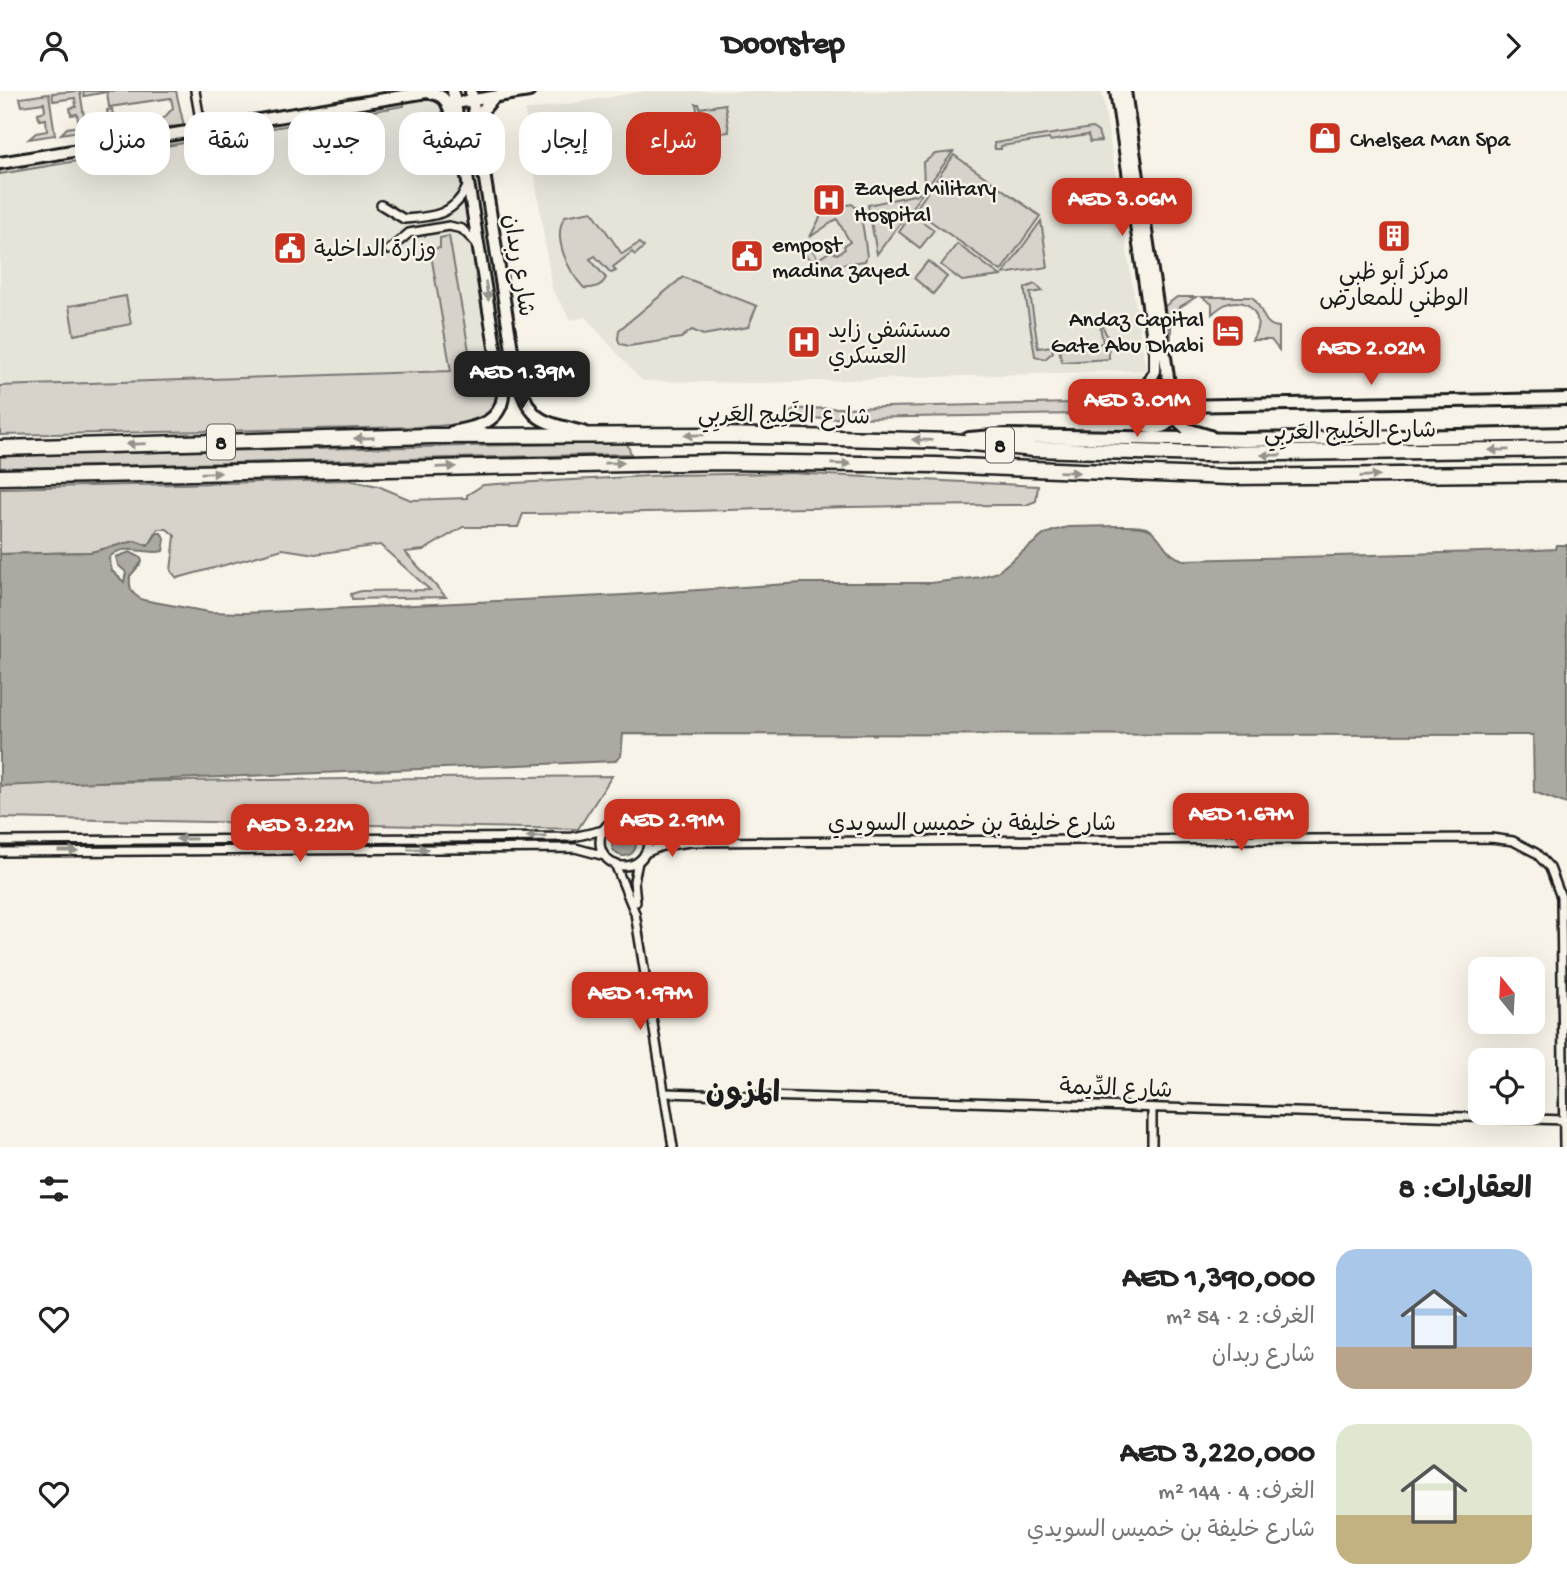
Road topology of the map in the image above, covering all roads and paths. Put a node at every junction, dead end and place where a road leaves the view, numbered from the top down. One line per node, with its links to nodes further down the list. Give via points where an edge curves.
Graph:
1 (195, 91): 10 (street)
2 (461, 91): 8 (street)
3 (528, 91): 9 (street)
4 (1116, 91): 27 (street)
5 (1125, 91): 29 (street)
6 (431, 92): 11 (street, via 446,99); 14 (street)
7 (454, 94): 8 (street); 12 (street, شارع ربدان)
8 (471, 95): 9 (street)
9 (494, 97): 13 (street)
10 (199, 112)
11 (450, 112)
12 (457, 112)
13 (483, 112)
14 (274, 118)
15 (184, 132): 16 (street)
16 (0, 163)
17 (468, 175): 19 (street, شارع ربدان)
18 (484, 175): 28 (street, شارع ربدان)
19 (469, 184): 21 (street, via 458,205); 25 (street, شارع ربدان)
20 (381, 205): 22 (street)
21 (439, 213): 22 (street); 23 (street)
22 (404, 219): 24 (street)
23 (441, 227): 24 (street); 25 (street, via 459,228)
24 (406, 234): 26 (street)
25 (479, 246): 30 (street, شارع ربدان, one-way to 30)
26 (389, 250)
27 (1155, 352): 29 (street, via 1160,376); 31 (street, via 1155,371)
28 (516, 375): 30 (street, via 516,397 508,397); 37 (street, شارع ربدان, via 536,417)
29 (1167, 375): 33 (street)
30 (502, 387): 36 (street, شارع ربدان, via 502,403 492,420)
31 (1144, 392): 33 (street, via 1160,389); 34 (street, via 1137,401)
32 (1567, 399): 33 (street)
33 (1173, 406): 34 (street, via 1159,428); 39 (street, via 1194,433)
34 (1138, 418): 38 (street, via 1126,433)
35 (1567, 434): 39 (main road)
36 (432, 436): 37 (highway, شارع الخَلِيج العَربِي / 8); 41 (highway, شارع الخَلِيج العَربِي / 8, one-way to 41)
37 (599, 436): 40 (highway, شارع الخَلِيج العَربِي / 8, one-way to 37)
38 (1094, 438): 39 (main road); 40 (main road, via 1006,436)
39 (1244, 440)
40 (952, 441): 42 (highway, شارع الخَلِيج العَربِي / 8, one-way to 40, via 1215,454 1034,449)
41 (4, 447)
42 (1567, 449)
43 (1567, 473): 44 (highway, شارع الخَلِيج العَربِي / 8, one-way to 43, via 723,462 1229,477)
44 (0, 479)
45 (642, 827): 46 (street, via 622,819); 48 (street, شارع خليفة بن خميس السويدي); 50 (street, via 647,837)
46 (604, 830): 47 (street, one-way to 47, via 573,837); 51 (street, via 601,846)
47 (0, 841)
48 (690, 842): 50 (street, شارع خليفة بن خميس السويدي); 57 (street, شارع خليفة بن خميس السويدي, via 1513,841 1544,860 1561,897)
49 (0, 852): 51 (street, one-way to 51, via 575,848)
50 (645, 853): 52 (street)
51 (605, 856): 53 (street)
52 (638, 862): 53 (street); 54 (street)
53 (615, 864): 54 (street)
54 (635, 913): 55 (street)
55 (664, 1093): 56 (street, شارع الدِّيمة); 58 (street)
56 (1152, 1108): 57 (street, شارع الدِّيمة); 59 (street)
57 (1565, 1120): 60 (street, شارع خليفة بن خميس السويدي)
58 (673, 1147)
59 (1152, 1147)
60 (1564, 1147)

